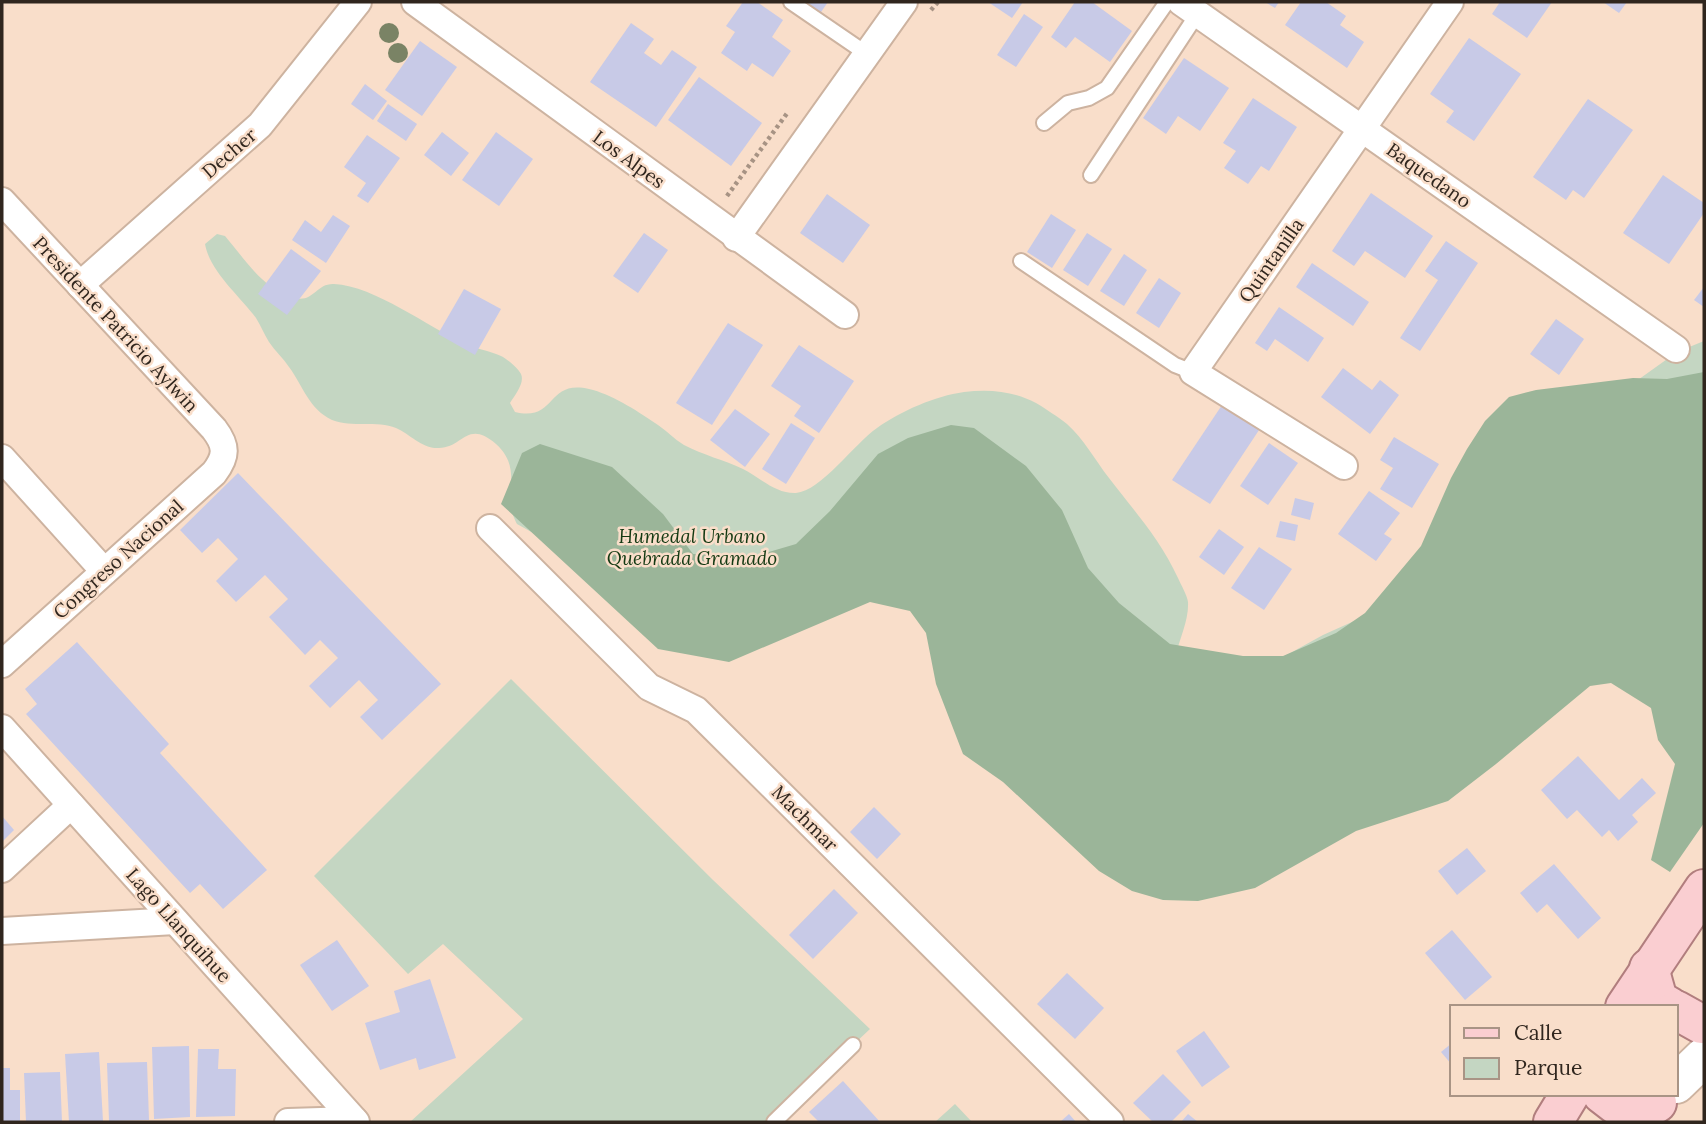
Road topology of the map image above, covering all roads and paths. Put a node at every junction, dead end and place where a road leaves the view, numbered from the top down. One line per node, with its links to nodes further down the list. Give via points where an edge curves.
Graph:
1 (358, 2): 15 (street, Decher, via 260,125)
2 (415, 2): 13 (street, Los Alpes)
3 (791, 2): 8 (lane)
4 (904, 2): 8 (street)
5 (1167, 2): 9 (lane, via 1107,88 1068,103)
6 (1450, 2): 10 (street, Quintanilla)
7 (1190, 8): 10 (street, Baquedano); 11 (lane)
8 (867, 54): 13 (street)
9 (1044, 123)
10 (1363, 129): 17 (street, Baquedano); 18 (street, Quintanilla)
11 (1091, 175)
12 (2, 201): 15 (street, Presidente Patricio Aylwin)
13 (736, 238): 16 (street, Los Alpes)
14 (1021, 261): 18 (lane)
15 (80, 285): 19 (street, Presidente Patricio Aylwin, via 214,429)
16 (845, 315)
17 (1676, 349)
18 (1192, 372): 21 (street)
19 (226, 450): 23 (street, Congreso Nacional, via 214,473)
20 (2, 457): 23 (street)
21 (1344, 466)
22 (490, 528): 45 (street, Machmar, via 649,687 696,710)
23 (104, 571): 24 (street, Congreso Nacional)
24 (2, 664)
25 (2, 728): 26 (street, Lago Llanquihue)
26 (71, 805): 27 (street); 29 (street, Lago Llanquihue)
27 (2, 869)
28 (1704, 889): 31 (main road)
29 (175, 921): 30 (street); 42 (street, Lago Llanquihue)
30 (2, 931)
31 (1649, 968): 32 (main road); 33 (main road, via 1658,1000)
32 (1626, 1005)
33 (1667, 1005)
34 (1678, 1011): 35 (main road)
35 (1704, 1024)
36 (853, 1045): 44 (lane)
37 (1704, 1057): 38 (main road)
38 (1678, 1082)
39 (1569, 1096): 46 (main road)
40 (1605, 1096): 41 (main road, via 1615,1104)
41 (1659, 1101)
42 (355, 1121): 43 (street)
43 (288, 1122)
44 (774, 1122)
45 (1110, 1122)
46 (1553, 1122)

